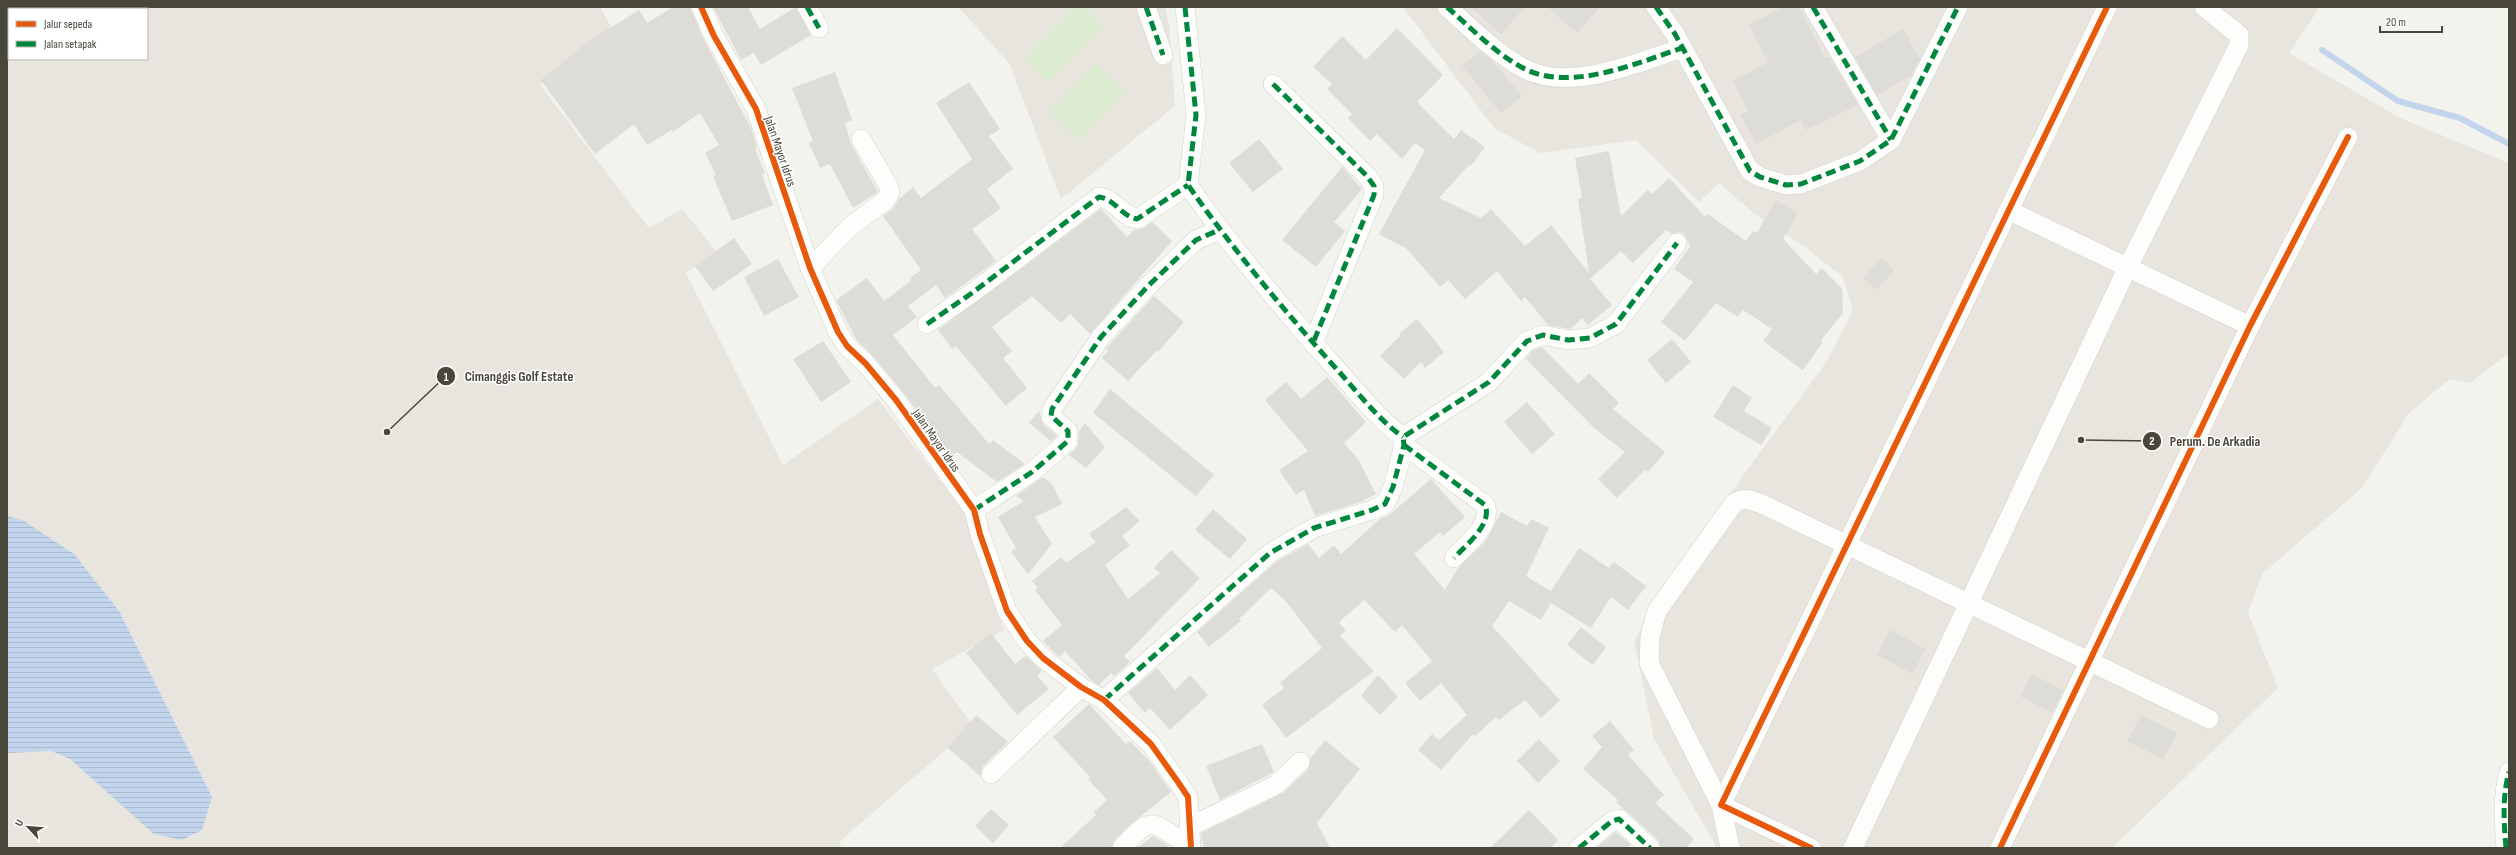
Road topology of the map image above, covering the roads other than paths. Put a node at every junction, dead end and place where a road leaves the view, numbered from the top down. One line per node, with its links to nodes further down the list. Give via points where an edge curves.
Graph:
1 (701, 7): 22 (street, Jalan Mayor Idrus, via 714,36 756,110)
2 (807, 7): 11 (street)
3 (1146, 7): 13 (street)
4 (1185, 7): 18 (street, via 1196,115)
5 (1447, 7): 12 (street, via 1502,54 1523,68 1541,75 1569,77 1604,73)
6 (1656, 7): 12 (street)
7 (1813, 7): 17 (street)
8 (1958, 7): 17 (street)
9 (2107, 7): 19 (street)
10 (2204, 7): 23 (street, via 2239,35 2239,45)
11 (819, 28)
12 (1682, 48): 17 (street, via 1750,171 1760,178 1786,185 1801,184 1860,161)
13 (1163, 55)
14 (1273, 84): 26 (street, via 1367,176 1374,186 1374,195)
15 (2348, 137): 25 (street)
16 (861, 139): 22 (street, via 890,192 886,200 851,226)
17 (1891, 140)
18 (1188, 185): 20 (street); 24 (street, via 1137,219 1126,214 1110,200 1099,197 972,293)
19 (2008, 210): 23 (street); 29 (street)
20 (1219, 230): 26 (street); 28 (street, via 1196,240 1149,285 1101,337 1052,409 1051,416 1068,431 1068,441 1032,472)
21 (1678, 243): 27 (street, via 1616,324 1590,338 1568,340 1543,335 1527,341 1489,382)
22 (810, 268): 28 (street, Jalan Mayor Idrus, via 828,313 847,346 896,400)
23 (2127, 269): 25 (street); 31 (street)
24 (926, 324)
25 (2250, 326): 32 (street)
26 (1313, 343): 27 (street)
27 (1403, 441): 30 (street, via 1485,505 1488,512 1486,522); 34 (street, via 1393,487 1385,504 1314,528 1270,553)
28 (974, 510): 33 (street, Jalan Mayor Idrus, via 1007,611 1027,641 1043,658)
29 (1846, 546): 31 (street); 39 (street); 39 (street, via 1766,506 1747,498 1740,499 1734,503 1657,611 1650,636 1649,663)
30 (1454, 558)
31 (1969, 603): 32 (street); 46 (street)
32 (2090, 661): 35 (street); 47 (street)
33 (1080, 687): 34 (street, Jalan Mayor Idrus); 37 (street)
34 (1104, 700): 40 (street, Jalan Mayor Idrus, via 1150,744 1182,787 1188,797)
35 (2209, 719)
36 (1300, 762): 40 (street, via 1276,785)
37 (991, 774)
38 (2508, 780): 48 (street, via 2504,816)
39 (1721, 805): 44 (street); 45 (street)
40 (1190, 840): 41 (street, via 1176,838 1160,825 1150,824 1137,830)
41 (1122, 848)
42 (1579, 848): 43 (street, via 1612,821 1619,819)
43 (1650, 848)
44 (1730, 848)
45 (1811, 848)
46 (1853, 848)
47 (2000, 848)
48 (2506, 848)

